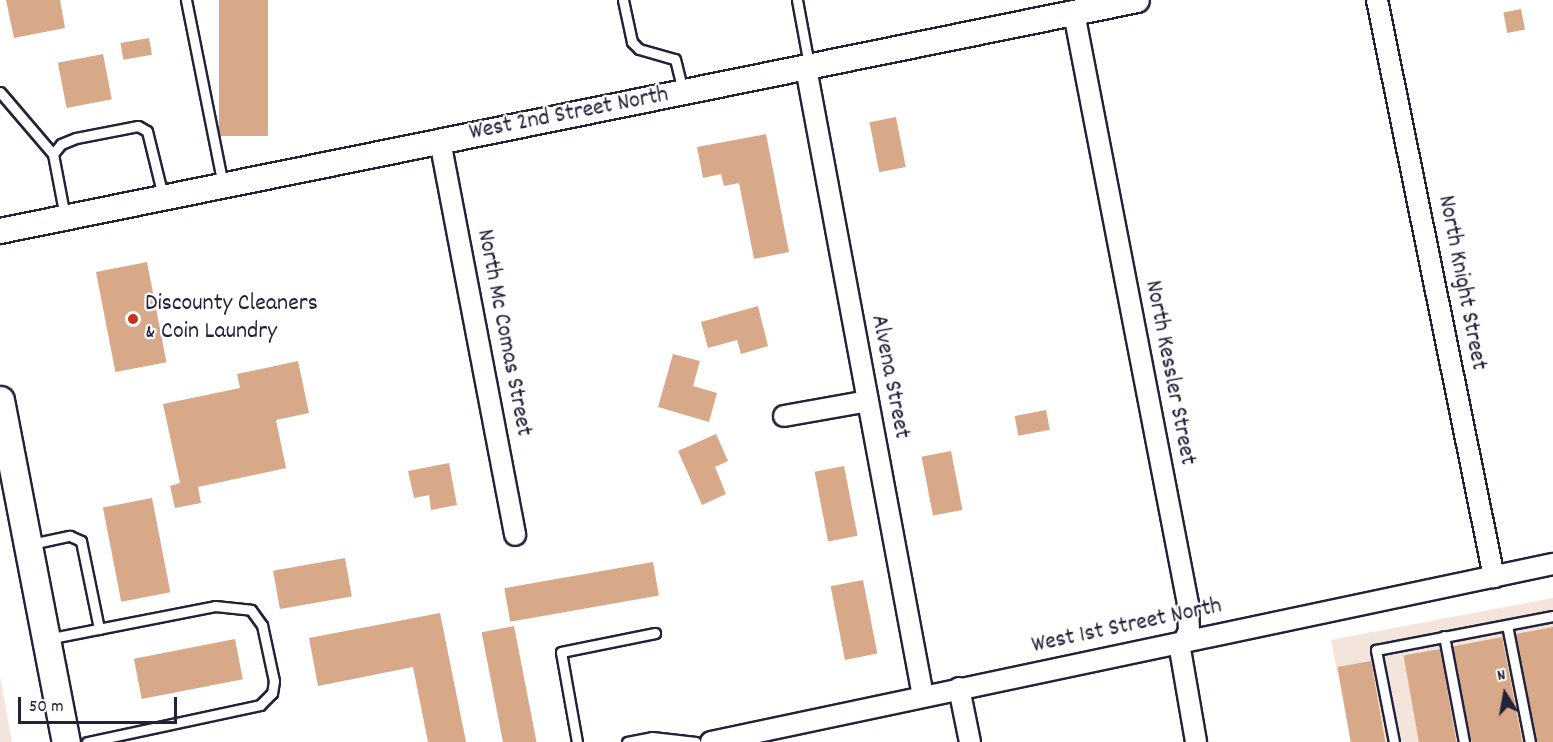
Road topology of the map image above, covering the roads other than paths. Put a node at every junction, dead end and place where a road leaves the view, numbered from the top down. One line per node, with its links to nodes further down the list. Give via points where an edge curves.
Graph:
1 (186, 0): 12 (lane)
2 (623, 0): 9 (lane, via 632,42 639,49 675,59)
3 (797, 0): 7 (lane)
4 (1137, 0): 6 (street, West 2nd Street North)
5 (1377, 0): 22 (street, North Knight Street)
6 (1074, 13): 7 (street, West 2nd Street North); 29 (street, North Kessler Street, via 1188,604 1189,631)
7 (808, 67): 9 (street, West 2nd Street North); 17 (street, Alvena Street)
8 (0, 92): 11 (lane)
9 (682, 92): 10 (street, West 2nd Street North)
10 (440, 141): 12 (street, West 2nd Street North); 19 (street, North Mc Comas Street)
11 (53, 154): 13 (lane, via 61,144 76,138 138,126 147,130 151,139); 14 (lane)
12 (223, 185): 13 (street, West 2nd Street North)
13 (164, 197): 14 (street, West 2nd Street North)
14 (65, 217): 15 (street, West 2nd Street North)
15 (0, 231)
16 (0, 400): 20 (main road)
17 (868, 401): 18 (street); 31 (street, Alvena Street)
18 (784, 416)
19 (515, 535)
20 (28, 544): 25 (lane, via 70,536 81,542); 28 (main road)
21 (1553, 564): 22 (street, West 1st Street North)
22 (1494, 577): 29 (street, West 1st Street North)
23 (1553, 616): 24 (lane)
24 (1507, 625): 27 (lane); 42 (lane)
25 (99, 629): 28 (lane); 33 (lane, via 215,606 251,610 262,625 272,693 260,705)
26 (655, 633): 34 (lane, via 561,652)
27 (1444, 636): 40 (lane, via 1376,650); 41 (lane)
28 (47, 639): 32 (main road)
29 (1183, 642): 30 (street, West 1st Street North); 39 (street, North Kessler Street, via 1180,649)
30 (959, 688): 31 (street, West 1st Street North); 38 (street)
31 (923, 696): 37 (street, West 1st Street North)
32 (66, 742)
33 (87, 742)
34 (577, 742)
35 (627, 742): 36 (lane, via 652,737)
36 (696, 742)
37 (711, 742)
38 (970, 742)
39 (1196, 742)
40 (1394, 742)
41 (1464, 742)
42 (1530, 742)

